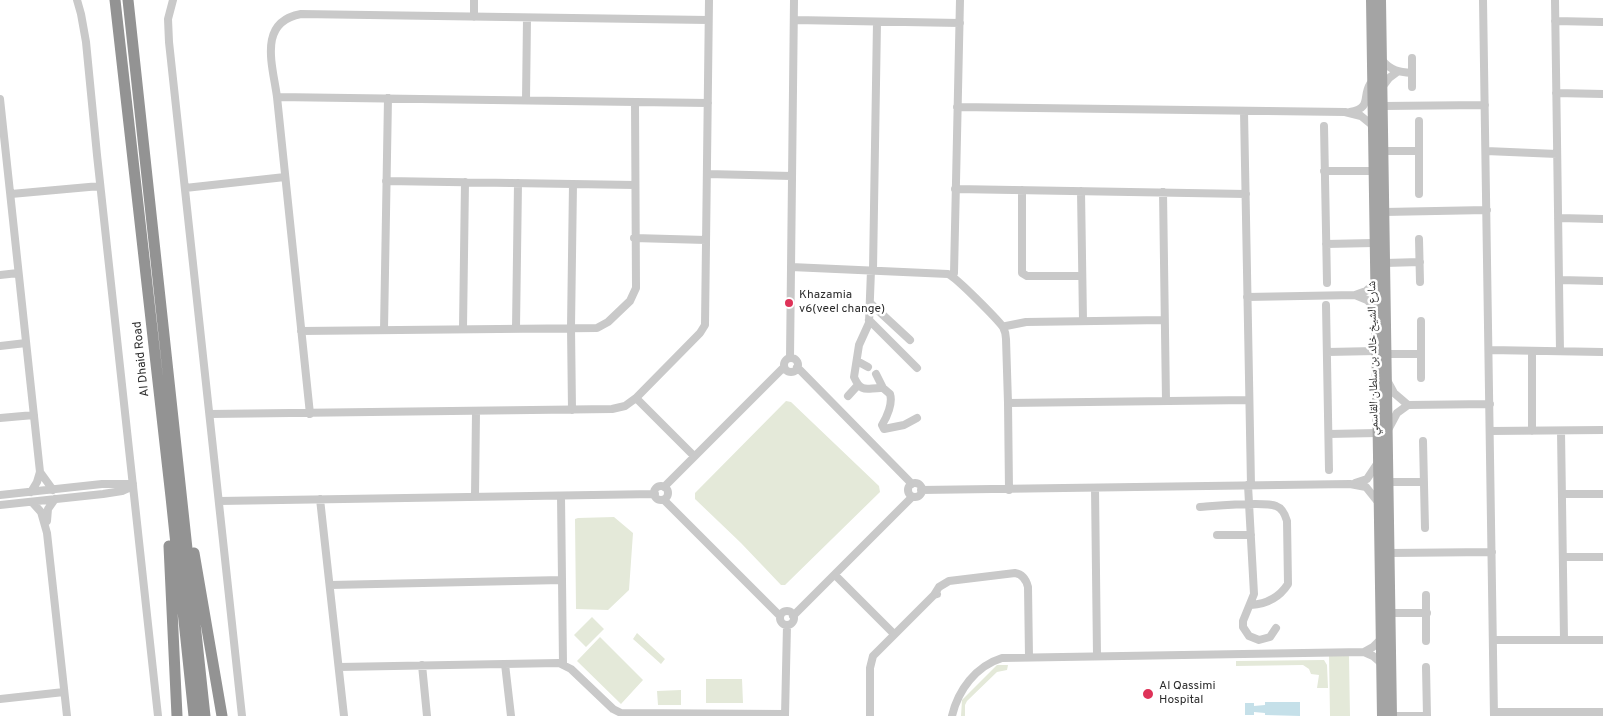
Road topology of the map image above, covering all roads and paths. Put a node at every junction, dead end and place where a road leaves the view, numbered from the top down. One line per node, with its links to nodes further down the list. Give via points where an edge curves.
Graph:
1 (77, 0): 62 (street, via 86,42)
2 (108, 0): 26 (highway)
3 (114, 0): 26 (highway, Al Dhaid Road)
4 (128, 0): 23 (highway, Al Dhaid Road)
5 (135, 0): 23 (highway)
6 (173, 0): 63 (street, via 168,34)
7 (474, 0): 15 (street)
8 (708, 0): 17 (street)
9 (794, 0): 18 (street)
10 (960, 0): 22 (street)
11 (1371, 0): 29 (main road, شارع الشيخ خالد بن سلطان القاسمي)
12 (1381, 0): 25 (main road, شارع الشيخ خالد بن سلطان القاسمي)
13 (1483, 0): 40 (street)
14 (1555, 0): 19 (street)
15 (474, 17): 16 (street); 34 (street, via 296,15 287,19 270,42)
16 (527, 18): 17 (street); 37 (street)
17 (708, 20): 39 (street)
18 (794, 20): 20 (street); 55 (street)
19 (1555, 21): 21 (street); 32 (street)
20 (877, 22): 22 (street); 83 (street)
21 (1603, 22)
22 (960, 23): 42 (street)
23 (134, 50): 192 (highway, Al Dhaid Road)
24 (1412, 58): 28 (street)
25 (1382, 60): 27 (street); 30 (main road, شارع الشيخ خالد بن سلطان القاسمي)
26 (123, 72): 180 (highway, Al Dhaid Road)
27 (1397, 72): 28 (street); 30 (street)
28 (1412, 73): 31 (street)
29 (1372, 83): 44 (street, via 1365,104 1356,111); 46 (main road, شارع الشيخ خالد بن سلطان القاسمي)
30 (1383, 86): 41 (main road, شارع الشيخ خالد بن سلطان القاسمي)
31 (1412, 87)
32 (1556, 93): 33 (street); 51 (street)
33 (1603, 94)
34 (276, 97): 35 (street); 56 (street)
35 (388, 98): 37 (street); 57 (street)
36 (0, 99): 68 (street)
37 (526, 100): 38 (street)
38 (635, 102): 39 (street); 61 (street)
39 (708, 103): 54 (street)
40 (1485, 105): 41 (street); 50 (street)
41 (1382, 106): 48 (main road, شارع الشيخ خالد بن سلطان القاسمي)
42 (956, 107): 43 (street); 64 (street)
43 (1244, 111): 44 (street); 69 (street)
44 (1347, 112): 46 (street, via 1362,116)
45 (1419, 121): 49 (street)
46 (1372, 125): 53 (main road, شارع الشيخ خالد بن سلطان القاسمي)
47 (1324, 126): 52 (street)
48 (1383, 151): 49 (street); 72 (main road, شارع الشيخ خالد بن سلطان القاسمي)
49 (1419, 151): 70 (street)
50 (1486, 152): 51 (street); 71 (street)
51 (1557, 154): 73 (street)
52 (1324, 171): 53 (street); 79 (street)
53 (1373, 171): 78 (main road, شارع الشيخ خالد بن سلطان القاسمي)
54 (707, 174): 55 (street); 77 (street)
55 (792, 176): 82 (street)
56 (285, 177): 63 (street); 110 (street)
57 (386, 180): 58 (street); 109 (street)
58 (464, 182): 59 (street); 106 (street)
59 (518, 183): 60 (street); 107 (street)
60 (573, 184): 61 (street); 108 (street)
61 (635, 184): 75 (street)
62 (100, 186): 68 (street); 157 (street)
63 (185, 188): 142 (street)
64 (956, 189): 65 (street); 85 (street)
65 (1022, 190): 66 (street); 88 (street, via 1022,273 1027,276)
66 (1081, 191): 67 (street); 88 (street)
67 (1163, 192): 69 (street); 102 (street)
68 (10, 194): 86 (street)
69 (1246, 194): 96 (street)
70 (1419, 194)
71 (1486, 210): 72 (street); 115 (street)
72 (1384, 212): 81 (main road, شارع الشيخ خالد بن سلطان القاسمي)
73 (1558, 218): 74 (street); 89 (street)
74 (1603, 219)
75 (634, 238): 77 (street); 108 (street, via 634,295 601,327)
76 (1420, 239): 80 (street)
77 (706, 240): 134 (street, via 706,320 703,329)
78 (1374, 243): 79 (street); 93 (main road, شارع الشيخ خالد بن سلطان القاسمي)
79 (1326, 244): 92 (street)
80 (1420, 262): 81 (street); 91 (street)
81 (1385, 263): 120 (main road, شارع الشيخ خالد بن سلطان القاسمي)
82 (791, 267): 83 (street); 122 (street)
83 (872, 270): 84 (street); 97 (street)
84 (934, 272): 85 (street); 94 (street, via 951,274)
85 (954, 272): 94 (street)
86 (18, 273): 87 (street); 113 (street)
87 (0, 275)
88 (1082, 276): 103 (street)
89 (1559, 280): 90 (street); 117 (street)
90 (1603, 281)
91 (1420, 282)
92 (1327, 283)
93 (1375, 283): 95 (street); 99 (main road, شارع الشيخ خالد بن سلطان القاسمي)
94 (961, 284): 100 (street)
95 (1355, 296): 96 (street); 99 (street, via 1367,300)
96 (1247, 297): 135 (street)
97 (870, 303): 101 (street); 112 (street)
98 (1326, 305): 118 (street)
99 (1376, 309): 120 (main road, شارع الشيخ خالد بن سلطان القاسمي)
100 (992, 316): 105 (street); 111 (street, via 1004,330)
101 (869, 320): 123 (street, via 859,345); 127 (street)
102 (1164, 320): 103 (street); 136 (street)
103 (1083, 321): 105 (street, via 1026,322)
104 (1421, 322): 121 (street)
105 (1006, 326): 111 (street)
106 (463, 328): 107 (street); 109 (street)
107 (516, 328): 108 (street)
108 (571, 328): 140 (street)
109 (384, 330): 110 (street)
110 (302, 331): 143 (street)
111 (1006, 339): 137 (street)
112 (910, 340)
113 (26, 343): 114 (street); 144 (street)
114 (0, 346)
115 (1489, 350): 116 (street); 138 (street)
116 (1532, 351): 117 (street); 150 (street)
117 (1560, 351): 119 (street)
118 (1327, 352): 120 (street); 153 (street)
119 (1603, 352)
120 (1382, 353): 121 (street); 130 (main road, شارع الشيخ خالد بن سلطان القاسمي); 152 (main road, شارع الشيخ خالد بن سلطان القاسمي)
121 (1421, 354): 129 (street)
122 (790, 358): 124 (street); 125 (street, via 795,360)
123 (857, 361): 126 (street); 131 (street, via 853,375)
124 (784, 367): 125 (street, via 790,372); 155 (street)
125 (797, 367): 163 (street)
126 (868, 367)
127 (917, 368)
128 (876, 374): 132 (street)
129 (1422, 378)
130 (1388, 381): 139 (street, via 1394,393); 147 (main road, شارع الشيخ خالد بن سلطان القاسمي)
131 (858, 385): 132 (street, via 867,390); 133 (street)
132 (882, 388): 146 (street, via 890,394 892,401 882,428 904,426)
133 (848, 396)
134 (636, 398): 140 (street, via 616,409); 155 (street)
135 (1249, 400): 136 (street); 166 (street)
136 (1166, 401): 137 (street)
137 (1008, 403): 171 (street)
138 (1490, 404): 139 (street); 149 (street)
139 (1408, 405): 147 (street, via 1397,413)
140 (572, 410): 141 (street)
141 (476, 412): 143 (street); 178 (street)
142 (210, 414): 143 (street); 185 (street)
143 (310, 414)
144 (34, 415): 145 (street); 159 (street)
145 (0, 418)
146 (917, 418)
147 (1389, 430): 160 (main road, شارع الشيخ خالد بن سلطان القاسمي)
148 (1603, 430): 151 (street)
149 (1490, 431): 150 (street); 197 (street)
150 (1532, 431): 151 (street)
151 (1561, 431): 175 (street)
152 (1377, 433): 153 (street); 156 (main road, شارع الشيخ خالد بن سلطان القاسمي)
153 (1329, 434): 158 (street)
154 (1423, 441): 161 (street)
155 (694, 456): 167 (street)
156 (1378, 463): 164 (street, via 1367,479); 188 (main road, شارع الشيخ خالد بن سلطان القاسمي)
157 (131, 467): 162 (street, via 120,479); 165 (street)
158 (1329, 470)
159 (40, 472): 169 (street); 172 (street)
160 (1389, 482): 161 (street); 198 (main road, شارع الشيخ خالد بن سلطان القاسمي)
161 (1424, 482): 193 (street)
162 (103, 484): 165 (street); 169 (street); 173 (street)
163 (912, 484): 170 (street); 181 (street, via 908,489)
164 (1350, 484): 166 (street); 188 (street, via 1366,487)
165 (133, 485): 173 (street, via 122,491); 187 (street)
166 (1249, 485): 168 (street); 189 (street)
167 (664, 487): 174 (street, via 657,488); 184 (street, via 668,494)
168 (1095, 488): 171 (street); 222 (street)
169 (53, 490): 172 (street)
170 (921, 490): 171 (street); 181 (street)
171 (1009, 490)
172 (31, 492): 177 (street)
173 (103, 494): 182 (street); 187 (street, via 123,495)
174 (655, 494): 179 (street); 184 (street)
175 (1563, 494): 176 (street); 199 (street)
176 (1603, 494)
177 (0, 495)
178 (476, 496): 179 (street); 183 (street)
179 (561, 496): 202 (street)
180 (171, 497): 239 (highway, via 168,530); 240 (highway, Al Dhaid Road)
181 (912, 497): 201 (street)
182 (55, 499): 186 (street); 194 (street, via 47,512)
183 (320, 499): 185 (street); 203 (street)
184 (664, 500): 208 (street)
185 (219, 501): 243 (street)
186 (32, 502): 190 (street); 194 (street, via 41,512)
187 (135, 502): 238 (street)
188 (1378, 502): 210 (main road, شارع الشيخ خالد بن سلطان القاسمي)
189 (1249, 505): 191 (street); 196 (street); 205 (street, via 1270,504 1285,514 1289,577 1286,587 1271,600)
190 (0, 506)
191 (1200, 507)
192 (183, 516): 241 (highway, Al Dhaid Road); 242 (highway, via 192,541)
193 (1424, 528)
194 (47, 533): 229 (street)
195 (1217, 535): 196 (street)
196 (1251, 535): 205 (street, via 1254,594)
197 (1492, 552): 198 (street); 215 (street)
198 (1390, 553): 206 (main road, شارع الشيخ خالد بن سلطان القاسمي)
199 (1563, 557): 200 (street); 216 (street)
200 (1603, 557)
201 (835, 576): 209 (street); 213 (street)
202 (562, 580): 203 (street); 225 (street)
203 (330, 585): 227 (street)
204 (1426, 595): 207 (street)
205 (1251, 604): 212 (street, via 1243,621 1248,636 1265,640)
206 (1391, 613): 207 (street); 219 (main road, شارع الشيخ خالد بن سلطان القاسمي)
207 (1426, 613): 218 (street)
208 (780, 616): 209 (street, via 788,612); 211 (street, via 781,622)
209 (793, 616): 211 (street)
210 (1381, 624): 214 (main road, شارع الشيخ خالد بن سلطان القاسمي); 219 (main road, via 1386,647)
211 (787, 625): 236 (street)
212 (1276, 628)
213 (894, 634): 221 (street, via 949,581 1018,574 1028,587); 247 (street, via 871,660)
214 (1381, 640): 220 (street); 223 (main road, شارع الشيخ خالد بن سلطان القاسمي)
215 (1493, 640): 216 (street); 234 (street)
216 (1564, 640): 217 (street)
217 (1603, 640)
218 (1426, 641)
219 (1391, 649): 250 (main road, شارع الشيخ خالد بن سلطان القاسمي)
220 (1364, 652): 222 (street); 223 (street)
221 (1029, 656): 222 (street); 248 (street, via 997,659 980,670 952,698)
222 (1097, 656)
223 (1381, 663): 249 (main road, شارع الشيخ خالد بن سلطان القاسمي)
224 (505, 664): 225 (street); 226 (street); 246 (street)
225 (563, 664): 232 (street)
226 (422, 666): 227 (street); 245 (street)
227 (339, 667): 244 (street)
228 (1426, 667): 252 (street)
229 (64, 692): 230 (street); 237 (street)
230 (0, 699)
231 (1603, 712): 235 (street)
232 (617, 714): 233 (street)
233 (700, 714): 236 (street)
234 (1494, 714): 235 (street)
235 (1568, 714)
236 (785, 715)
237 (67, 716)
238 (158, 716)
239 (177, 716)
240 (194, 716)
241 (205, 716)
242 (222, 716)
243 (242, 716)
244 (344, 716)
245 (427, 716)
246 (511, 716)
247 (870, 716)
248 (952, 716)
249 (1382, 716)
250 (1392, 716)
251 (1397, 716): 252 (street)
252 (1427, 716)

